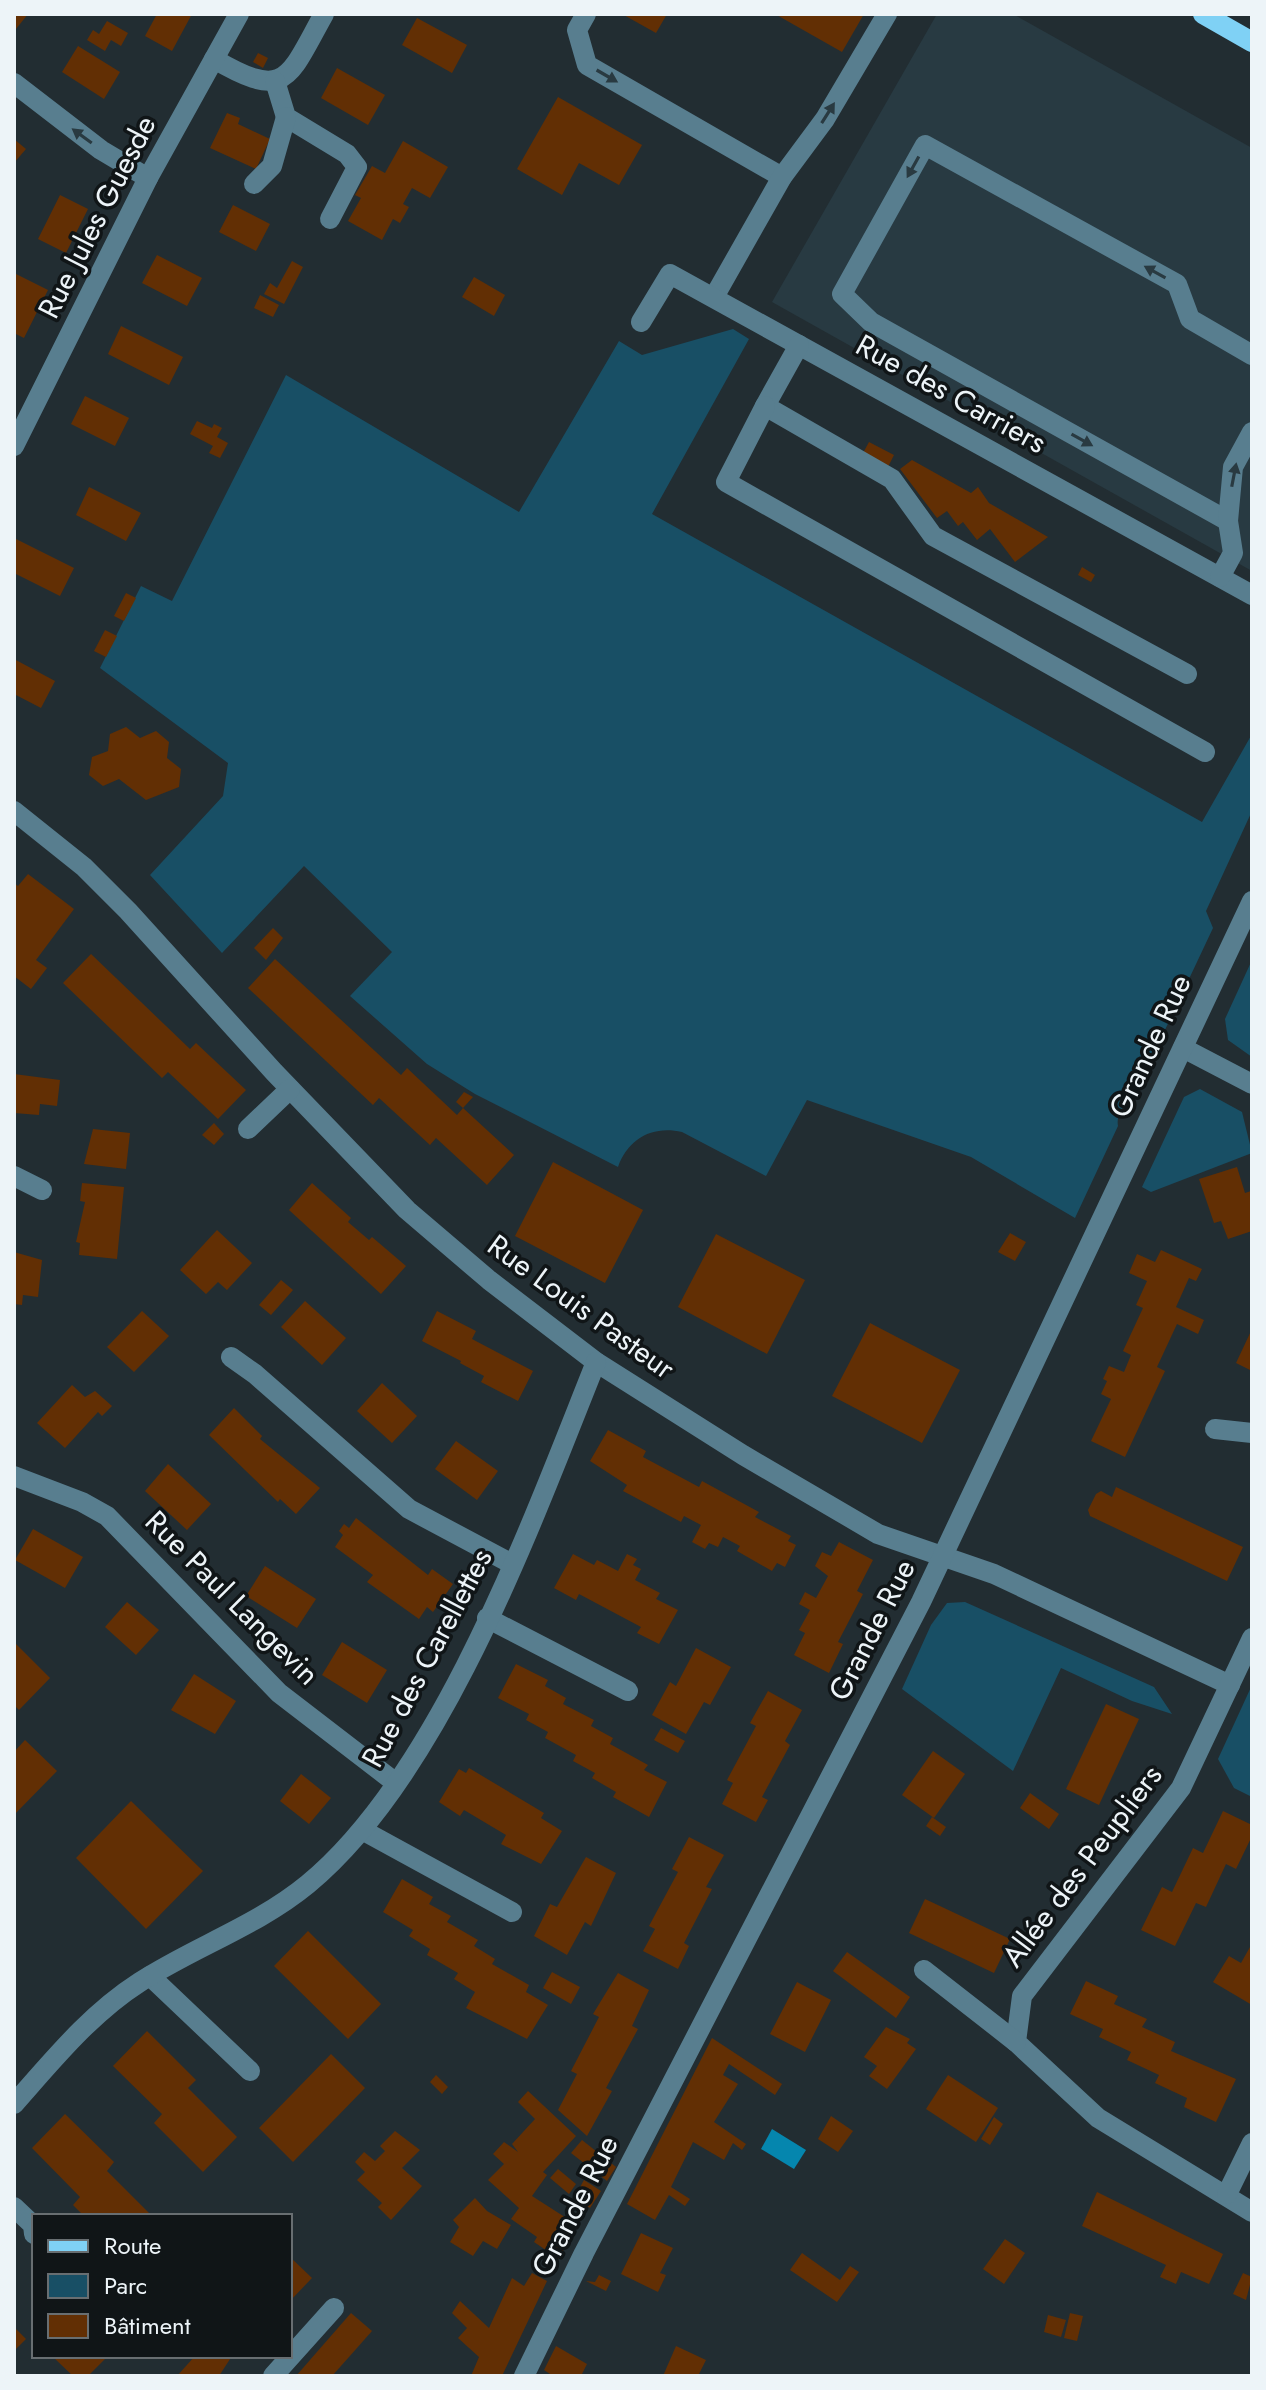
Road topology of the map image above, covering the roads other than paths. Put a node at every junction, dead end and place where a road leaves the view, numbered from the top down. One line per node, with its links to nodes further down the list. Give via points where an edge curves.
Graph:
1 (239, 14): 7 (street, Rue Jules Guesde)
2 (324, 14): 8 (street, via 294,68)
3 (586, 14): 11 (street, one-way to 11, via 577,30 587,65)
4 (887, 14): 11 (street, one-way to 4, via 825,119)
5 (1203, 14): 6 (main road)
6 (1252, 42)
7 (214, 59): 8 (street, via 250,80); 12 (street, Rue Jules Guesde)
8 (275, 81): 10 (street)
9 (14, 83): 12 (street, one-way to 9, via 101,150)
10 (286, 117): 13 (street, via 272,166); 14 (street, via 347,154 357,167)
11 (782, 177): 15 (street)
12 (148, 178): 21 (street, Rue Jules Guesde)
13 (254, 184)
14 (330, 219)
15 (714, 297): 16 (street, Rue des Carriers, via 670,274); 17 (street, Rue des Carriers)
16 (641, 322)
17 (799, 345): 19 (street); 23 (street, Rue des Carriers)
18 (1252, 355): 22 (street, one-way to 22, via 1190,319 1177,284 925,145 842,294 871,322)
19 (765, 406): 25 (street, via 892,479 933,536); 26 (street, via 726,482)
20 (1252, 432): 22 (street, one-way to 20, via 1233,467)
21 (14, 446)
22 (1228, 521): 23 (street, via 1233,553)
23 (1220, 577): 24 (street, Rue des Carriers)
24 (1252, 595)
25 (1187, 674)
26 (1205, 752)
27 (14, 811): 31 (street, Rue Louis Pasteur, via 84,867 128,911)
28 (1252, 901): 29 (street, Grande Rue)
29 (1183, 1048): 30 (street); 40 (street, Grande Rue)
30 (1252, 1084)
31 (290, 1089): 32 (street); 36 (street, Rue Louis Pasteur, via 407,1210)
32 (248, 1129)
33 (14, 1176): 34 (street)
34 (42, 1190)
35 (231, 1357): 41 (street, via 409,1509)
36 (596, 1362): 40 (street, Rue Louis Pasteur, via 878,1534); 41 (street, Rue des Carellettes)
37 (1215, 1429): 38 (street)
38 (1252, 1433)
39 (14, 1476): 46 (street, Rue Paul Langevin, via 107,1516 279,1693)
40 (943, 1556): 44 (street, Rue Louis Pasteur, via 994,1574); 63 (street, Grande Rue)
41 (512, 1564): 42 (street, Rue des Carellettes)
42 (487, 1618): 45 (street); 46 (street, Rue des Carellettes)
43 (1252, 1638): 44 (street, Allée des Peupliers)
44 (1230, 1685): 51 (street, Allée des Peupliers, via 1181,1788 1022,1996)
45 (628, 1691)
46 (396, 1783): 47 (street, Rue des Carellettes)
47 (362, 1830): 48 (street); 50 (street, Rue des Carellettes, via 272,1910)
48 (512, 1912)
49 (924, 1970): 51 (street)
50 (150, 1976): 52 (street); 53 (street, Rue des Carellettes, via 70,2040)
51 (1016, 2042): 55 (street, via 1098,2118)
52 (250, 2071)
53 (14, 2104)
54 (1252, 2143): 55 (street)
55 (1227, 2194): 57 (street)
56 (14, 2207): 58 (street)
57 (1252, 2212)
58 (32, 2224)
59 (334, 2308): 60 (street)
60 (292, 2355)
61 (289, 2358): 62 (street)
62 (273, 2376)
63 (524, 2376)

